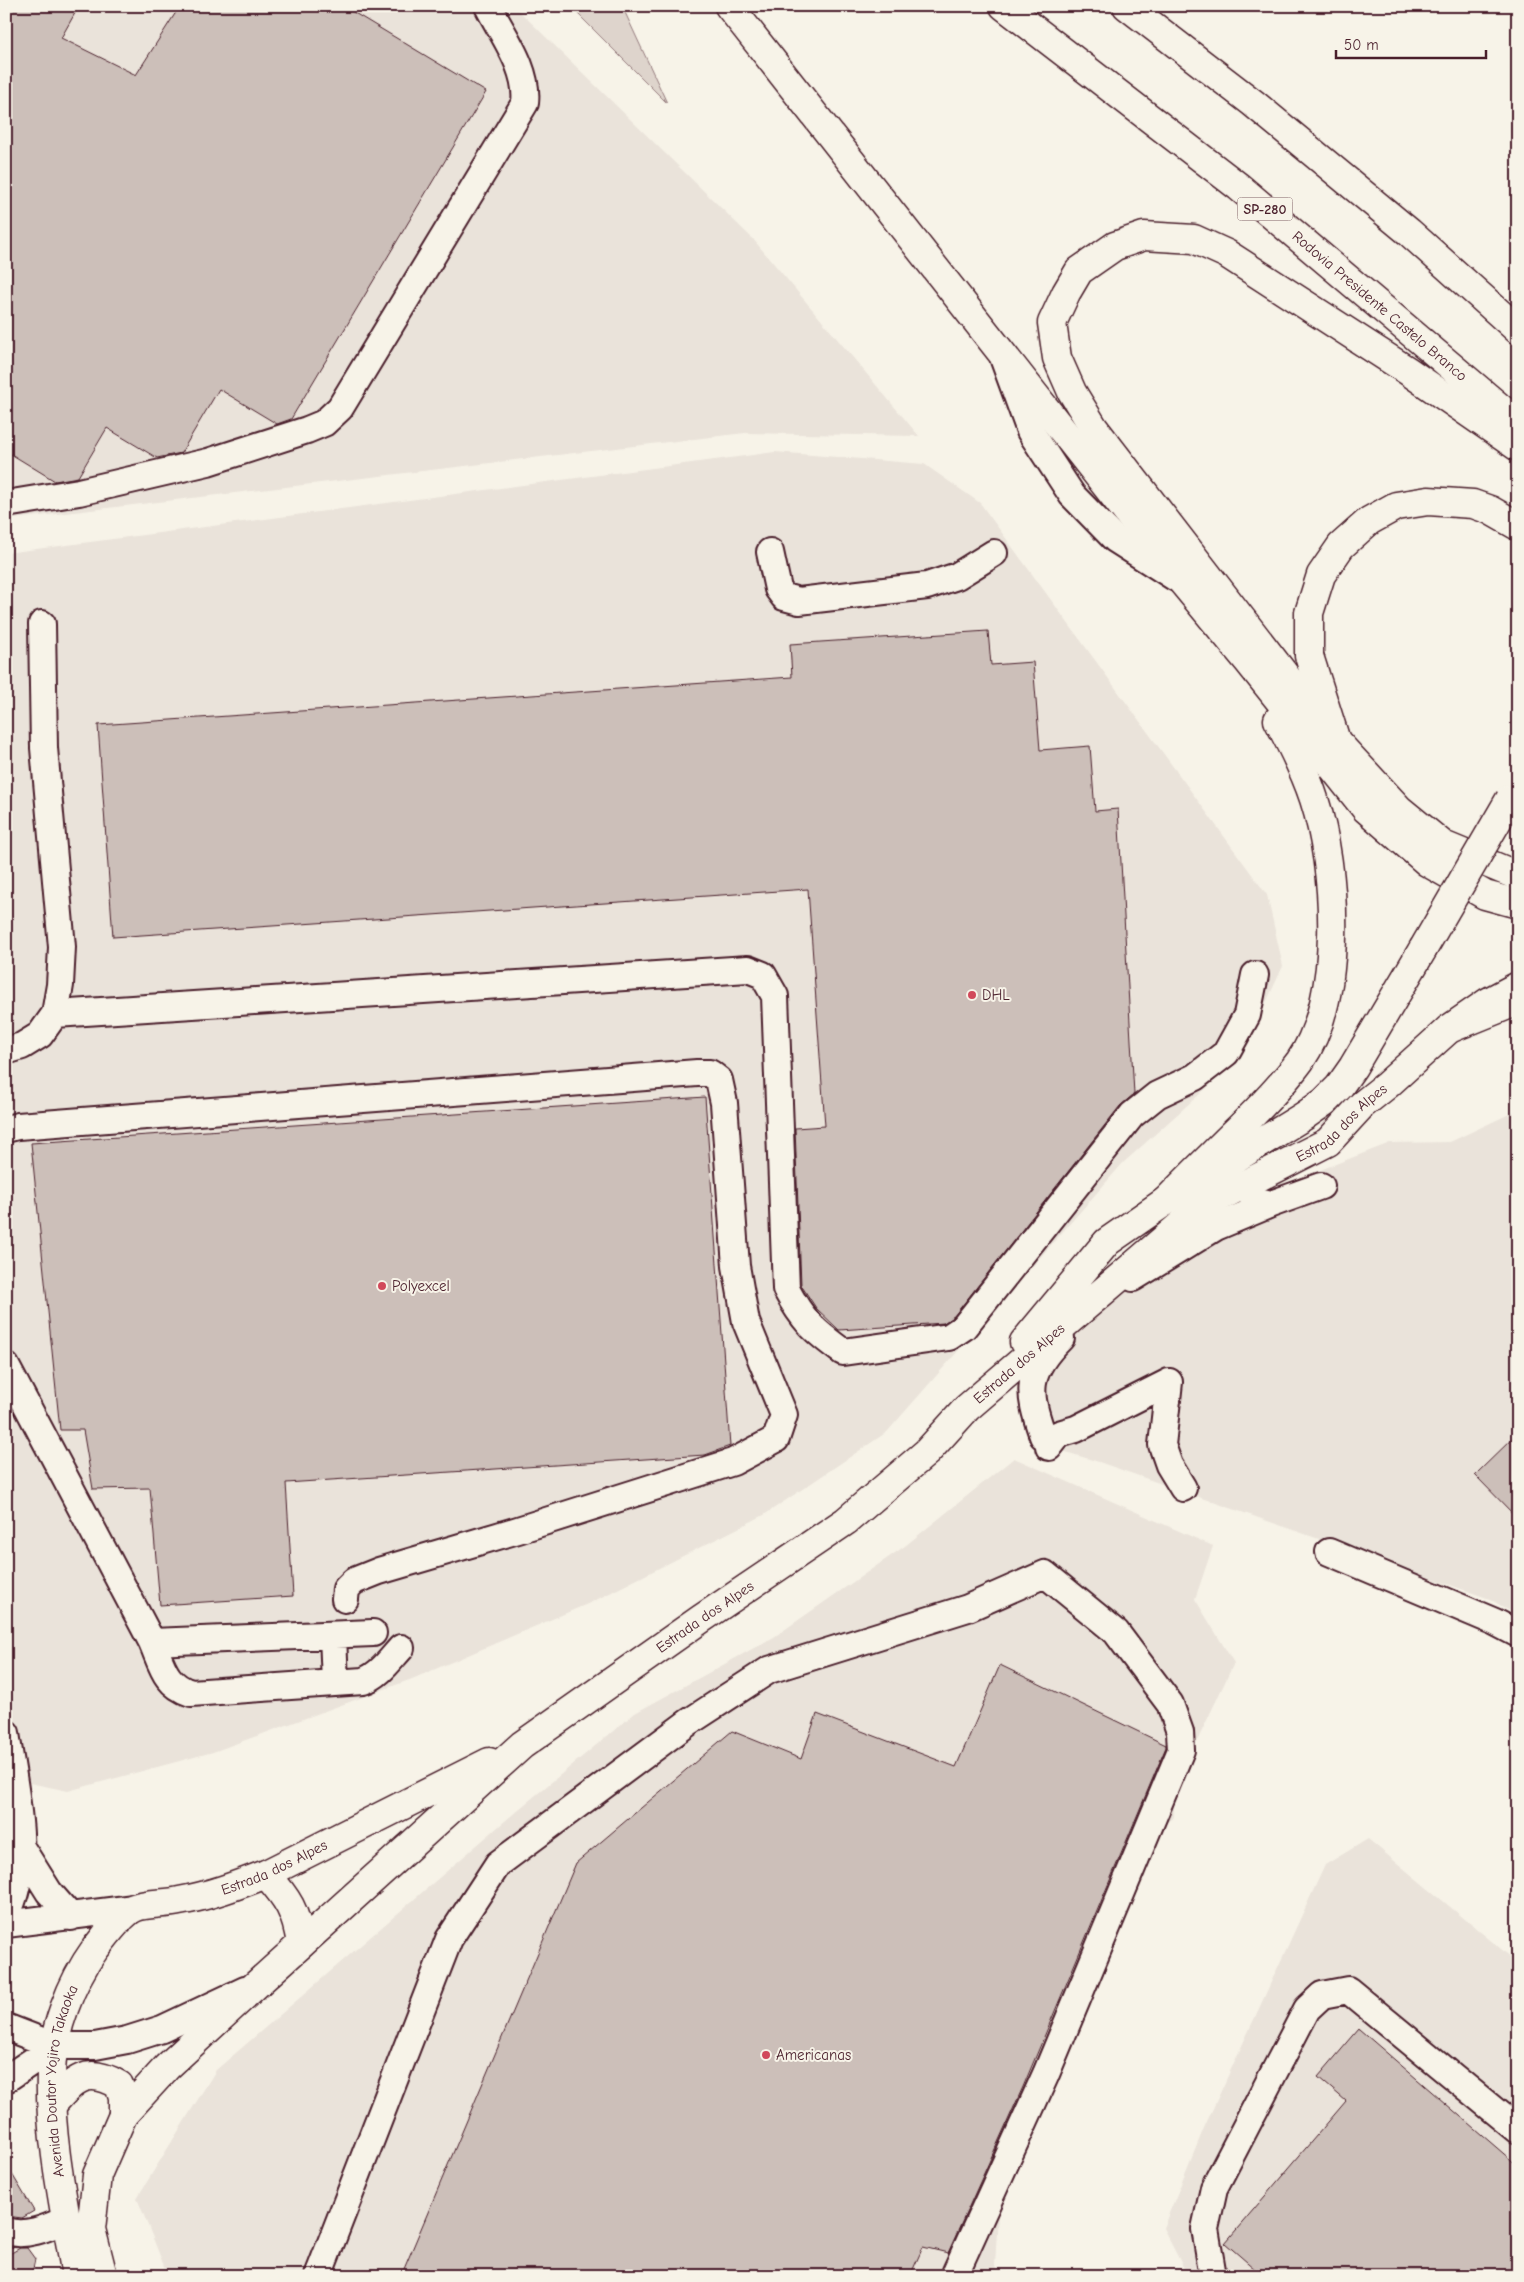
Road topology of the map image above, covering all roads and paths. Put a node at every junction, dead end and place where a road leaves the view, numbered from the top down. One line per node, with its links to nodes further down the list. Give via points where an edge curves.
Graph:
1 (488, 6): 8 (street, via 523,76 527,89 525,103 340,408 324,423 307,430 208,462 79,492)
2 (729, 6): 13 (main road)
3 (1004, 6): 6 (main road, Rodovia Presidente Castelo Branco / SP-280, via 1239,187)
4 (1127, 6): 5 (main road, via 1253,103 1409,232)
5 (1518, 330)
6 (1518, 423)
7 (1518, 447): 14 (main road, via 1270,281 1227,254 1194,239 1144,236 1115,246 1079,271 1052,324 1056,358 1072,392 1094,428)
8 (6, 504)
9 (1518, 526): 14 (main road, via 1473,504 1428,501 1396,506 1369,521 1341,546 1321,575 1310,613 1309,656)
10 (770, 552): 11 (street, via 778,589 784,597 799,601 927,586 957,576)
11 (994, 553)
12 (42, 624): 21 (street, via 44,748 62,947)
13 (1248, 661): 17 (main road, via 1366,809 1427,862 1485,895); 26 (main road, via 1301,763 1317,810 1331,888 1332,947 1328,987 1317,1025 1301,1060 1262,1107)
14 (1336, 741): 16 (main road, via 1399,809 1443,845)
15 (1514, 791): 26 (main road, bridge, via 1339,1087 1304,1116)
16 (1518, 876)
17 (1518, 904)
18 (1255, 975): 21 (street, via 1247,1015 1226,1053 1195,1077 1156,1095 1132,1114 964,1327 949,1337 843,1352 815,1332 786,1289 775,996 763,975 748,970)
19 (1518, 986): 22 (main road, Estrada dos Alpes)
20 (1518, 1001): 22 (main road)
21 (55, 1014): 23 (street, via 40,1035)
22 (1449, 1029): 28 (main road, Estrada dos Alpes, via 1362,1105 1328,1142)
23 (6, 1051)
24 (6, 1129): 33 (street, via 698,1073 710,1073 719,1080 724,1103 736,1266 746,1322 784,1415 776,1439 734,1462 379,1571 354,1581 346,1589)
25 (1321, 1186): 27 (street)
26 (1166, 1200): 30 (main road, via 1107,1242)
27 (1271, 1204): 28 (street, via 1252,1200); 31 (street, via 1216,1228 1137,1275 1096,1305 1035,1369 1032,1387 1034,1410 1046,1441 1169,1382 1162,1445)
28 (1204, 1205): 30 (main road, Estrada dos Alpes)
29 (6, 1366): 37 (street)
30 (968, 1408): 41 (main road, Estrada dos Alpes, via 927,1452 846,1521)
31 (1183, 1488)
32 (1329, 1552): 35 (street)
33 (345, 1599)
34 (373, 1634): 36 (street)
35 (1518, 1634)
36 (333, 1635): 37 (street); 39 (street)
37 (152, 1642): 39 (street, via 168,1679 178,1689 191,1693)
38 (401, 1648): 39 (street, via 371,1678)
39 (335, 1683)
40 (6, 1733): 42 (street)
41 (522, 1745): 43 (main road, Estrada dos Alpes); 48 (main road, Estrada dos Alpes)
42 (22, 1849): 45 (street, via 19,1879); 46 (street)
43 (266, 1874): 44 (main road, Estrada dos Alpes, via 181,1901); 48 (main road, via 283,1894 298,1921)
44 (134, 1908): 46 (street, Estrada dos Alpes); 51 (main road, Avenida Doutor Yojiro Takaoka, via 109,1931 83,1969 62,2015)
45 (6, 1915)
46 (71, 1917): 47 (street, Estrada dos Alpes)
47 (6, 1924)
48 (301, 1944): 49 (main road, Estrada dos Alpes)
49 (256, 1984): 51 (street, via 188,2018 127,2040 95,2046); 54 (main road, via 167,2067)
50 (6, 2027): 51 (street)
51 (55, 2046): 52 (street); 53 (main road, Avenida Doutor Yojiro Takaoka, via 51,2072)
52 (6, 2079)
53 (52, 2105): 54 (main road, via 68,2085 95,2074 119,2085 124,2098); 56 (main road, Avenida Doutor Yojiro Takaoka)
54 (123, 2115): 59 (main road, via 97,2175 91,2229)
55 (1518, 2130): 62 (street, via 1348,1990 1322,1995 1307,2009 1214,2188 1205,2229)
56 (67, 2219): 57 (street, via 41,2230 14,2234); 58 (main road, Avenida Doutor Yojiro Takaoka)
57 (6, 2231)
58 (76, 2276)
59 (103, 2276)
60 (318, 2276): 61 (street, via 450,1939 498,1864 689,1722 770,1670 968,1608 1045,1574 1116,1632 1170,1704 1180,1732 1181,1750 1046,2074)
61 (954, 2276)
62 (1213, 2276)

